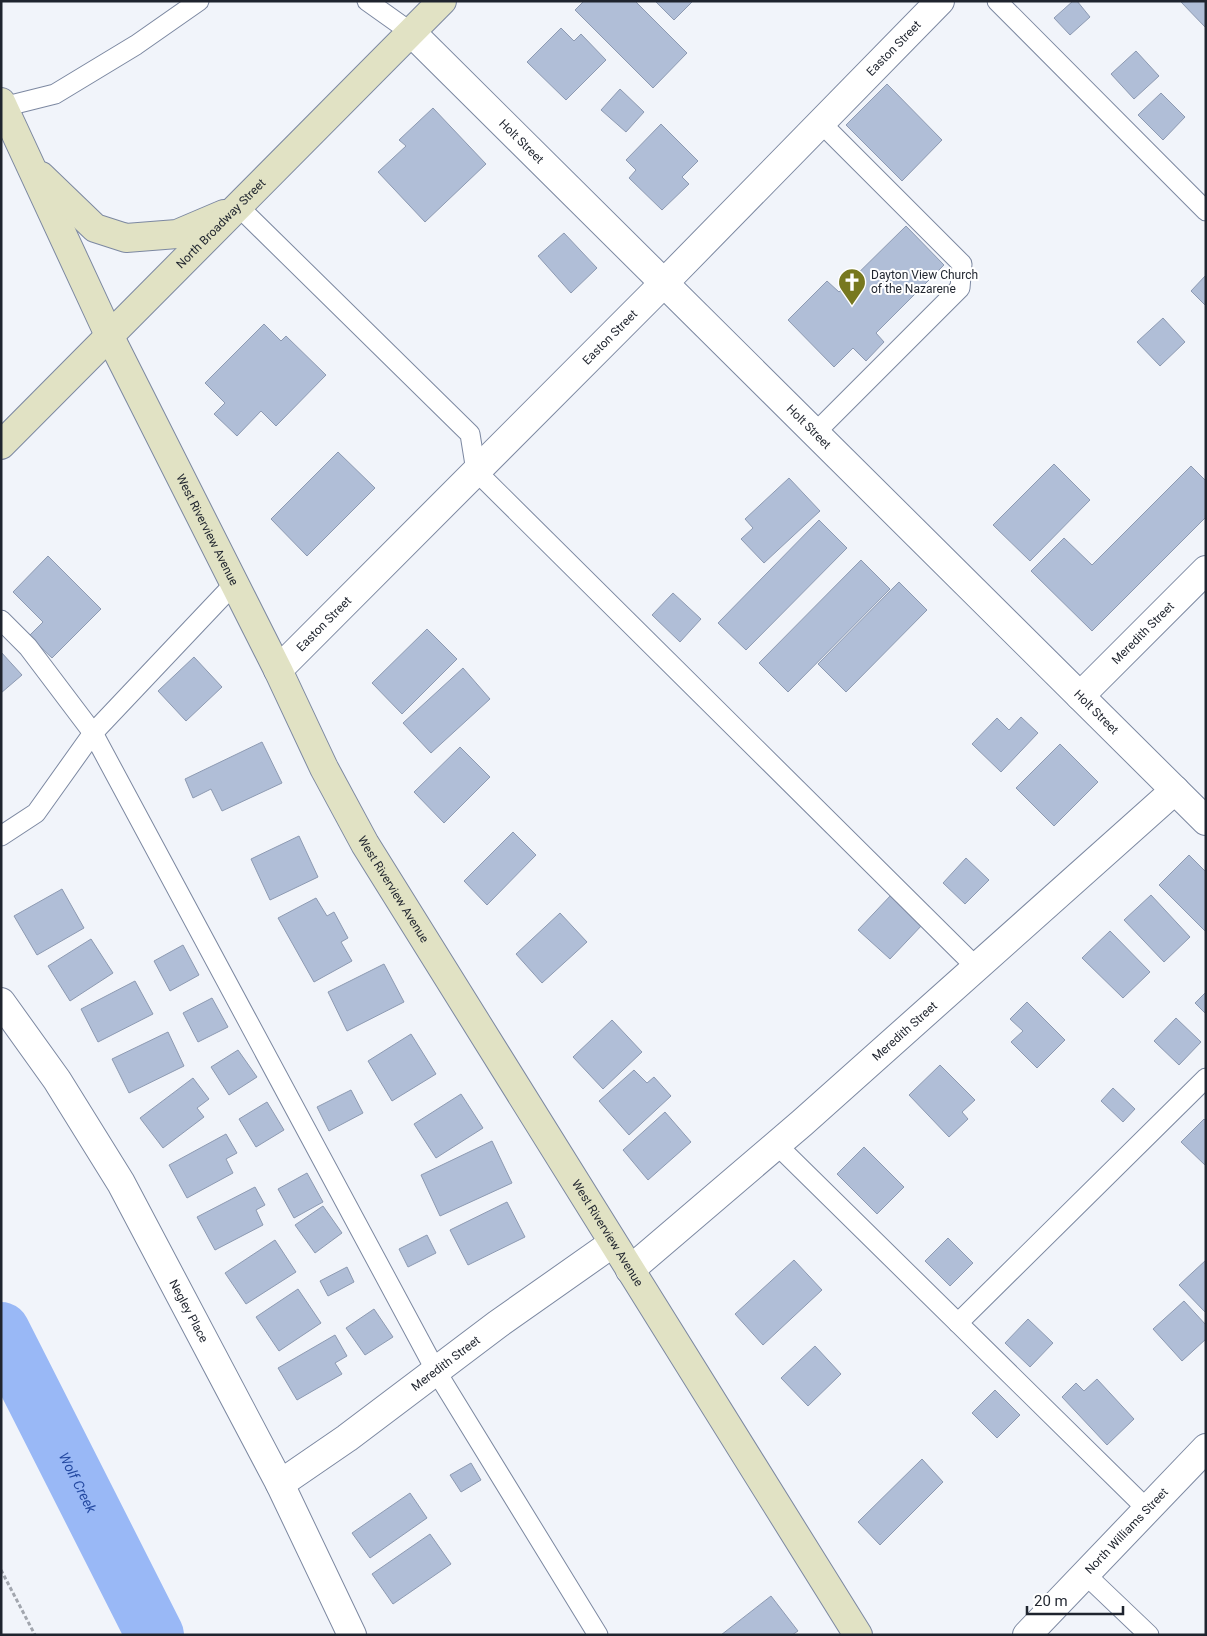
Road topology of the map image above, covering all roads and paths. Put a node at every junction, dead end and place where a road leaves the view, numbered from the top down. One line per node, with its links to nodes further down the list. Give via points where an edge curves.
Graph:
1 (199, 1): 7 (lane, via 136,46 54,94)
2 (367, 1): 6 (lane)
3 (442, 1): 6 (street, North Broadway Street)
4 (940, 1): 8 (street, Easton Street)
5 (996, 1): 11 (lane)
6 (412, 32): 10 (street, North Broadway Street); 12 (street, Holt Street)
7 (2, 105): 9 (street, West Riverview Avenue)
8 (821, 123): 12 (street, Easton Street); 14 (lane, via 962,264 960,288)
9 (29, 164): 10 (street, via 95,228 126,238 177,234); 13 (street, West Riverview Avenue)
10 (239, 207): 13 (street, North Broadway Street); 16 (lane, via 470,434)
11 (1206, 211)
12 (664, 283): 14 (street, Holt Street); 16 (street, Easton Street)
13 (109, 335): 15 (street, North Broadway Street); 18 (street, West Riverview Avenue)
14 (815, 432): 21 (street, Holt Street)
15 (1, 446)
16 (476, 472): 20 (street, Easton Street); 26 (lane)
17 (1206, 570): 21 (street, Meredith Street)
18 (234, 584): 20 (street, West Riverview Avenue); 22 (lane)
19 (1, 620): 22 (lane, via 28,647)
20 (278, 670): 30 (street, West Riverview Avenue, via 324,768 365,844)
21 (1080, 696): 23 (street, Holt Street)
22 (93, 733): 25 (lane, via 36,813); 33 (lane)
23 (1175, 790): 24 (street, Holt Street); 26 (street, Meredith Street)
24 (1206, 820)
25 (1, 836)
26 (976, 967): 29 (street, Meredith Street)
27 (1, 1002): 35 (street, Negley Place, via 58,1080 121,1183)
28 (1206, 1078): 32 (lane)
29 (776, 1144): 31 (street, Meredith Street); 32 (lane)
30 (613, 1243): 31 (street, West Riverview Avenue); 33 (street, Meredith Street)
31 (630, 1270): 42 (street, West Riverview Avenue)
32 (958, 1323): 36 (lane)
33 (436, 1371): 35 (street, Meredith Street); 41 (lane)
34 (1206, 1448): 36 (street, North Williams Street)
35 (280, 1484): 40 (street, Negley Place)
36 (1147, 1509): 38 (street, North Williams Street)
37 (1, 1570): 39 (path)
38 (1085, 1574): 43 (street, North Williams Street); 44 (lane)
39 (35, 1635)
40 (352, 1635)
41 (598, 1635)
42 (858, 1635)
43 (1026, 1635)
44 (1149, 1635)

